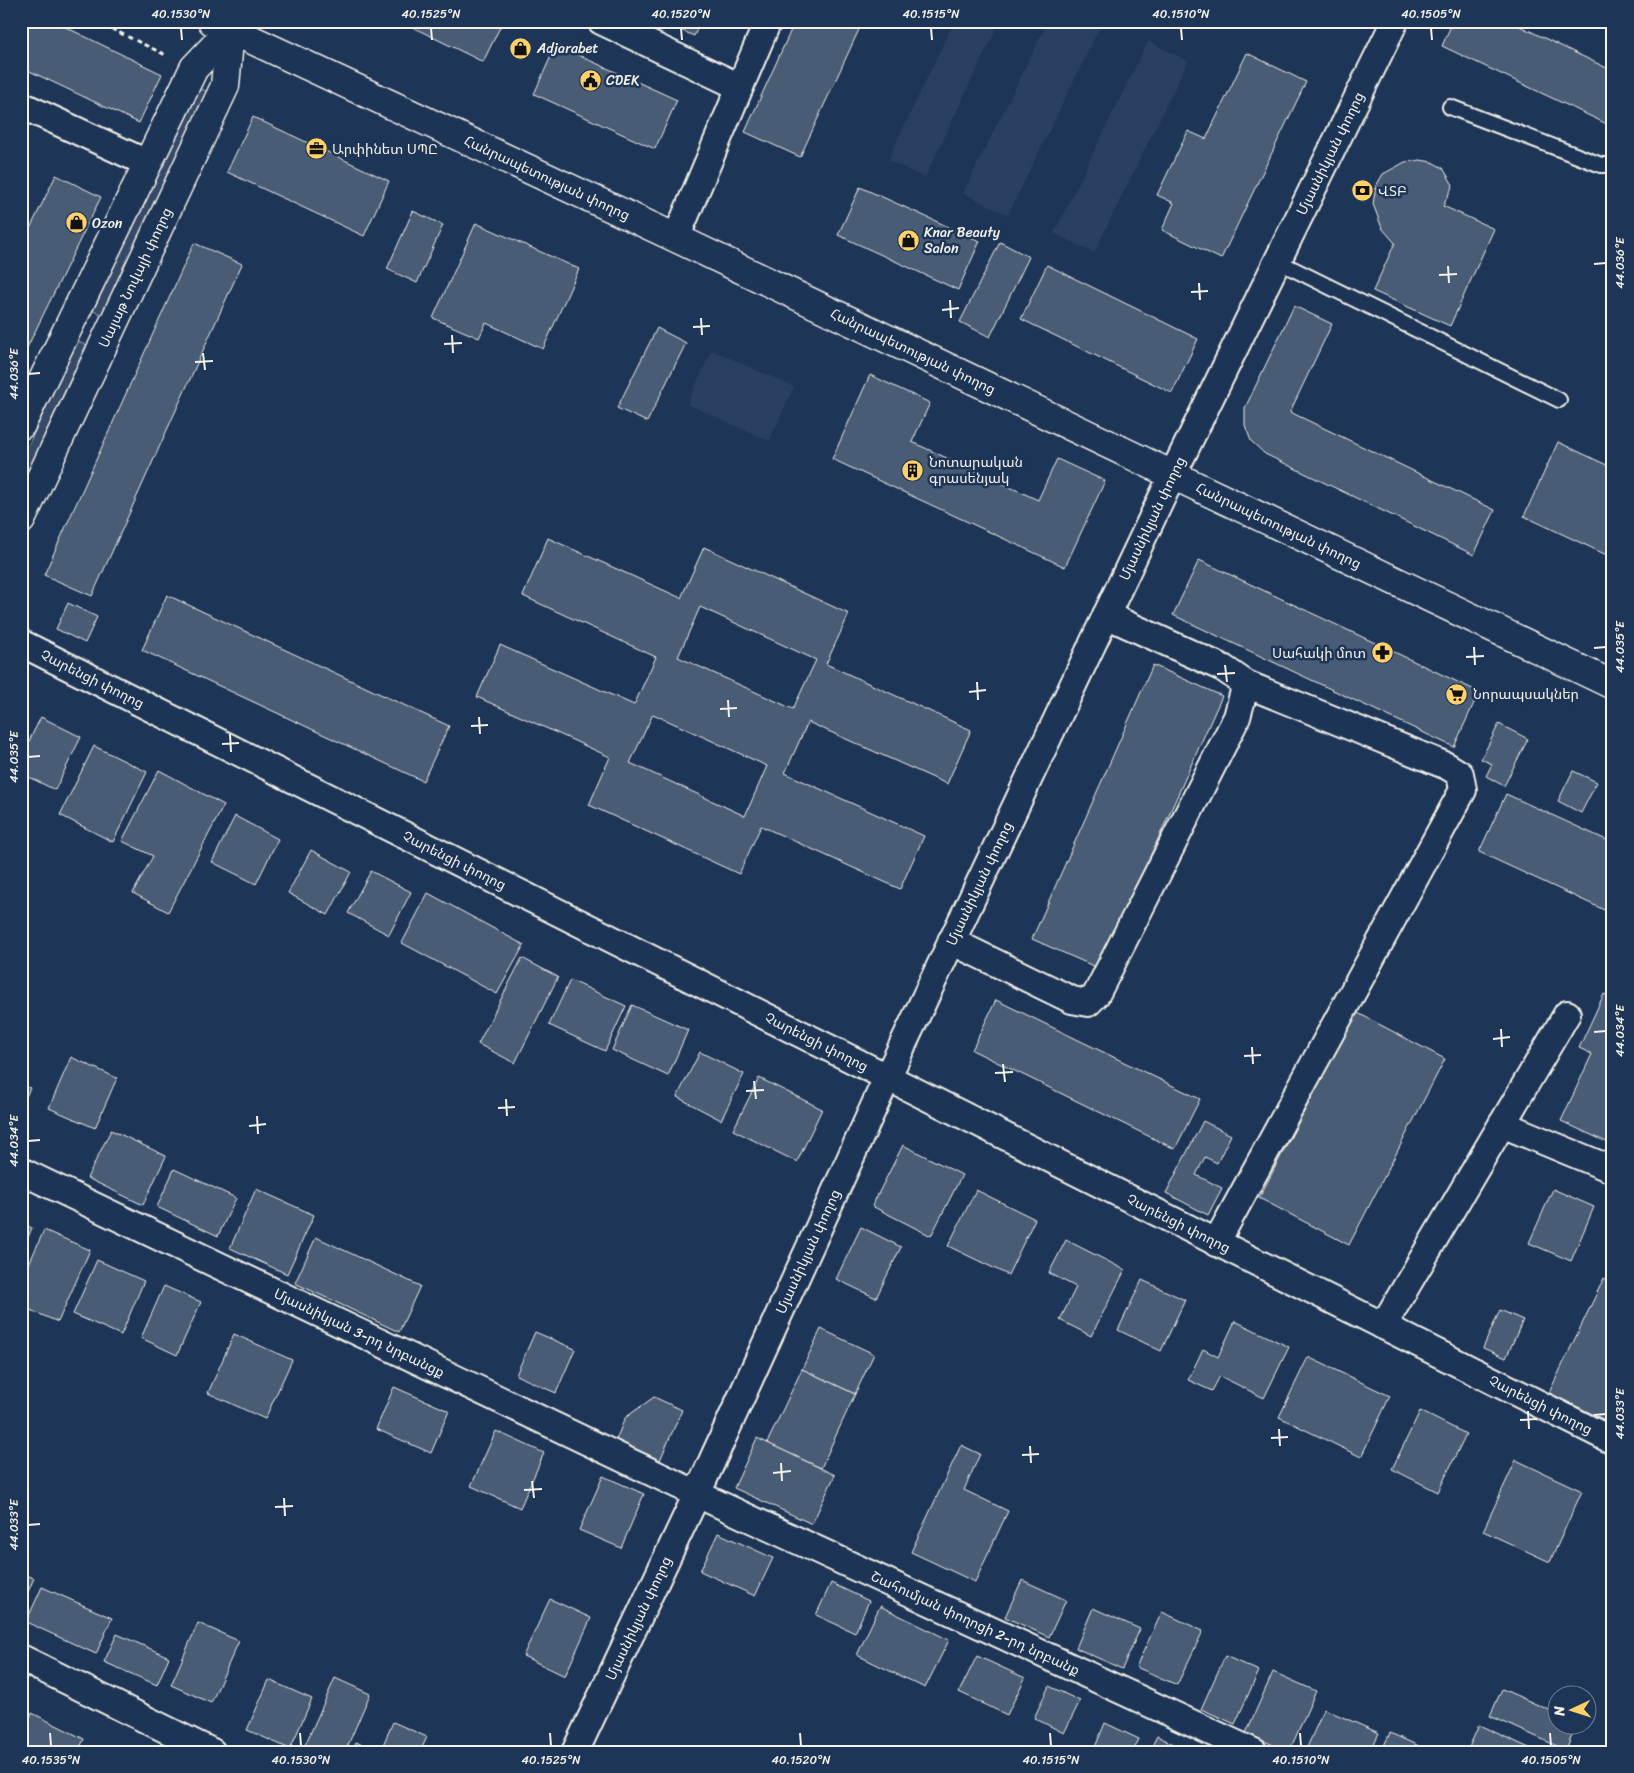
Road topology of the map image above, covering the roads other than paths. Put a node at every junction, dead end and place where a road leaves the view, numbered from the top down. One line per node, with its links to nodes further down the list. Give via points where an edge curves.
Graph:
1 (601, 21): 5 (street)
2 (768, 21): 5 (street)
3 (1396, 21): 11 (street, Մյասնիկյան փողոց)
4 (226, 24): 8 (main road, via 194,68); 10 (main road, Հանրապետության փողոց); 13 (main road, Սայաթ Նովայի փողոց, via 225,86)
5 (740, 87): 10 (street)
6 (22, 106): 8 (street)
7 (1450, 107): 9 (lane, via 1601,165)
8 (147, 163): 12 (main road)
9 (1613, 165)
10 (676, 238): 16 (main road, Հանրապետության փողոց)
11 (1277, 261): 14 (lane); 16 (street, Մյասնիկյան փողոց)
12 (70, 324): 13 (main road); 15 (main road)
13 (106, 341): 17 (main road, Սայաթ Նովայի փողոց)
14 (1560, 400)
15 (21, 425)
16 (1172, 474): 18 (street, Մյասնիկյան փողոց); 21 (main road, Հանրապետության փողոց)
17 (21, 520)
18 (1106, 615): 20 (street, via 1223,668); 22 (street, Մյասնիկյան փողոց)
19 (21, 643): 24 (street, Չարենցի փողոց)
20 (1246, 684): 22 (street, via 1237,717 1096,995 1088,1003 1072,1000); 28 (street, via 1447,766 1460,774 1463,790)
21 (1613, 684)
22 (951, 941): 24 (street, Մյասնիկյան փողոց)
23 (1567, 1014): 25 (street)
24 (887, 1078): 28 (street, Չարենցի փողոց); 31 (street, Մյասնիկյան փողոց)
25 (1502, 1124): 26 (street); 29 (street)
26 (1613, 1170)
27 (21, 1171): 31 (street, Մյասնիկյան 3-րդ նրբանցք)
28 (1216, 1242): 29 (street, Չարենցի փողոց)
29 (1383, 1326): 30 (street, Չարենցի փողոց)
30 (1613, 1441)
31 (697, 1494): 34 (street, Մյասնիկյան փողոց); 35 (street, Շահումյան փողոցի 2-րդ նրբանք)
32 (21, 1658): 33 (street)
33 (212, 1752)
34 (575, 1752)
35 (1254, 1752)

